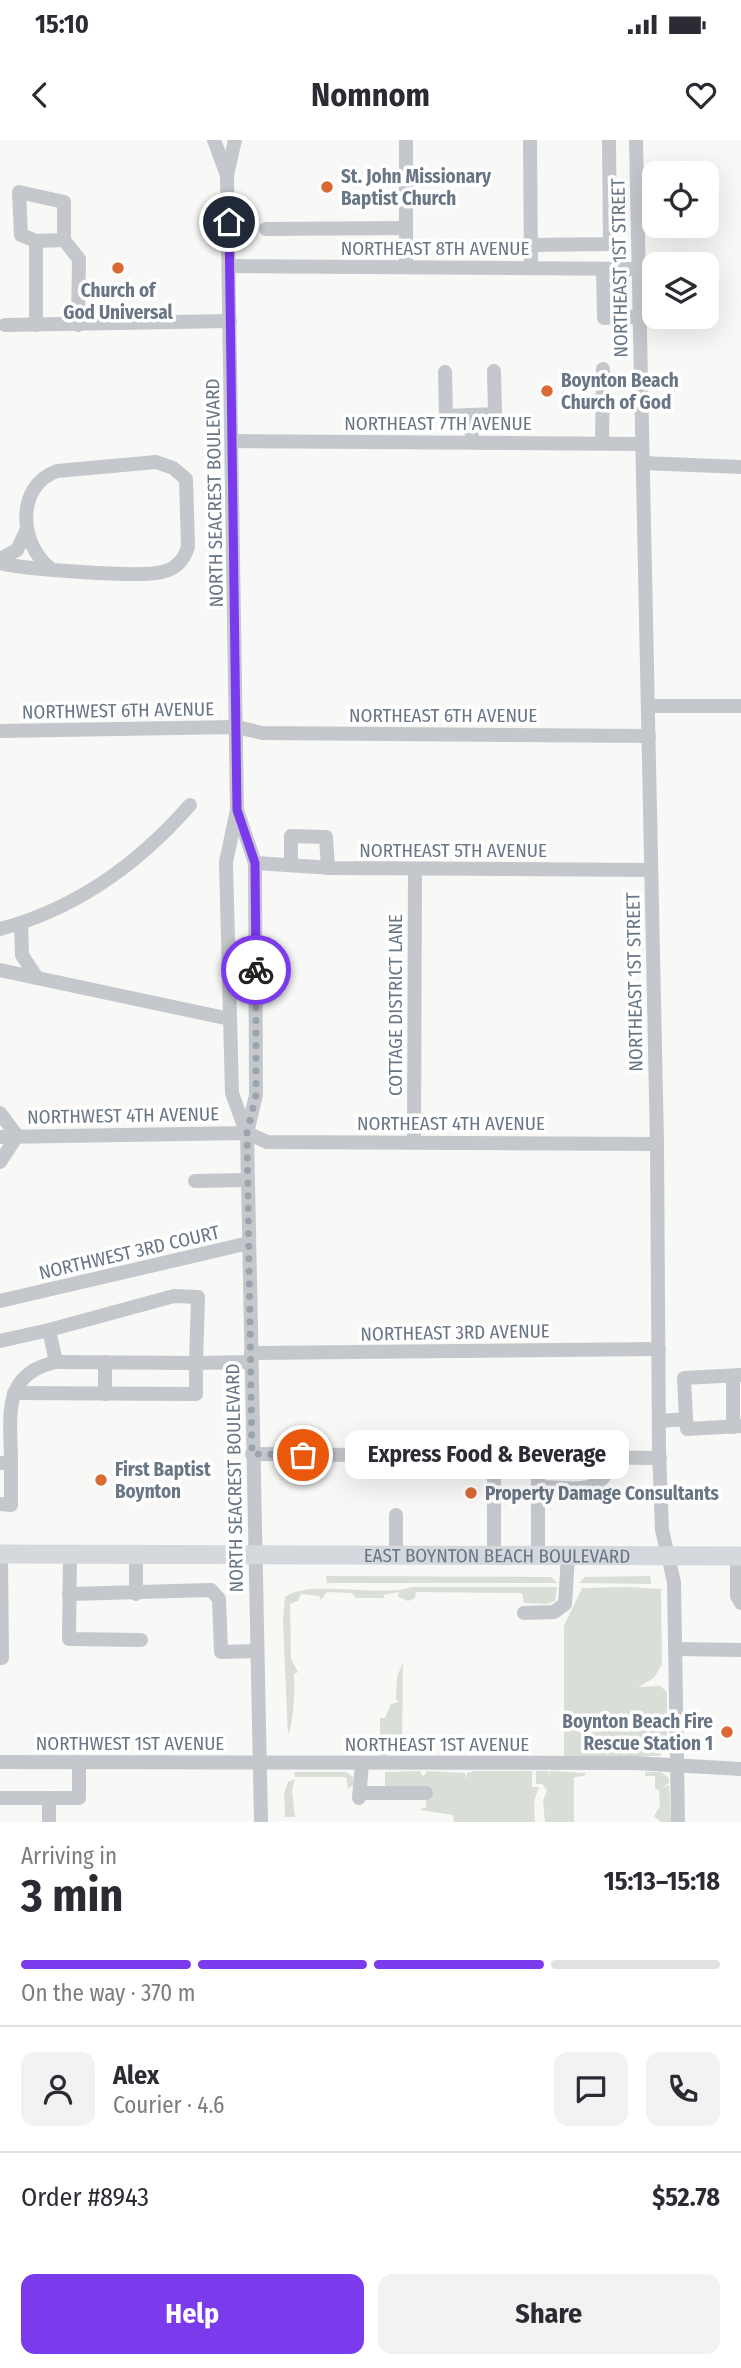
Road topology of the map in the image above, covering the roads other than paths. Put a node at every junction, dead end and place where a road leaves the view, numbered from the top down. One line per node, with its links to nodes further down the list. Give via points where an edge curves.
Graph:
1 (214, 140): 7 (street, NORTH SEACREST BOULEVARD)
2 (235, 140): 7 (street, NORTH SEACREST BOULEVARD)
3 (406, 140): 8 (street)
4 (530, 140): 12 (street)
5 (609, 140): 12 (street, via 610,244)
6 (636, 140): 17 (street, NORTHEAST 1ST STREET)
7 (227, 175): 13 (street, NORTH SEACREST BOULEVARD)
8 (406, 228): 9 (street); 14 (street)
9 (266, 229)
10 (64, 240): 11 (street); 11 (street, via 64,202 19,192 21,235); 22 (street, via 79,260)
11 (36, 241): 21 (street)
12 (530, 245): 15 (street)
13 (231, 266): 14 (street, NORTHEAST 8TH AVENUE); 19 (street, NORTH SEACREST BOULEVARD)
14 (406, 267): 15 (street, NORTHEAST 8TH AVENUE)
15 (531, 268): 16 (street, NORTHEAST 8TH AVENUE)
16 (603, 269): 17 (street, NORTHEAST 8TH AVENUE); 18 (street, via 604,318)
17 (639, 269): 18 (street, NORTHEAST 1ST STREET)
18 (640, 317): 30 (street, NORTHEAST 1ST STREET)
19 (230, 321): 22 (street); 27 (street, NORTH SEACREST BOULEVARD)
20 (2, 325): 21 (street)
21 (36, 325): 22 (street)
22 (78, 325)
23 (603, 369): 29 (street)
24 (494, 370): 26 (street, via 495,414)
25 (445, 372): 26 (street, via 446,416)
26 (471, 415): 28 (street)
27 (233, 441): 28 (street, NORTHEAST 7TH AVENUE); 38 (street, NORTH SEACREST BOULEVARD)
28 (472, 442): 29 (street, NORTHEAST 7TH AVENUE)
29 (601, 443): 30 (street, NORTHEAST 7TH AVENUE)
30 (642, 443): 31 (street, NORTHEAST 1ST STREET)
31 (643, 463): 32 (street); 36 (street, NORTHEAST 1ST STREET)
32 (741, 467)
33 (28, 528): 34 (street, via 17,550); 35 (street, via 34,554); 35 (street, via 32,490 57,471 156,462 186,479 188,547 171,569 150,574)
34 (0, 561): 35 (street)
35 (51, 569)
36 (648, 705): 37 (street); 40 (street, NORTHEAST 1ST STREET)
37 (741, 706)
38 (237, 727): 39 (street, NORTHWEST 6TH AVENUE); 40 (street, NORTHEAST 6TH AVENUE, via 262,733); 42 (street, NORTH SEACREST BOULEVARD)
39 (0, 731)
40 (649, 736): 47 (street, NORTHEAST 1ST STREET)
41 (190, 805): 48 (street, via 115,875)
42 (237, 810): 43 (street, NORTH SEACREST BOULEVARD); 52 (street, NORTH SEACREST BOULEVARD, via 226,862)
43 (255, 863): 44 (street, NORTHEAST 5TH AVENUE); 54 (street, NORTH SEACREST BOULEVARD, via 256,1095)
44 (291, 865): 45 (street, NORTHEAST 5TH AVENUE); 45 (street, via 291,836 326,837)
45 (327, 868): 46 (street, NORTHEAST 5TH AVENUE)
46 (415, 869): 47 (street, NORTHEAST 5TH AVENUE); 57 (street, COTTAGE DISTRICT LANE)
47 (651, 870): 58 (street, NORTHEAST 1ST STREET)
48 (21, 923): 49 (street); 51 (street, via 22,954)
49 (0, 929)
50 (0, 970): 51 (street)
51 (37, 978): 52 (street)
52 (230, 1019): 54 (street, NORTH SEACREST BOULEVARD, via 232,1093)
53 (0, 1112): 55 (street)
54 (247, 1133): 55 (street, NORTHWEST 4TH AVENUE); 57 (street, NORTHEAST 4TH AVENUE, via 267,1142); 60 (street, NORTH SEACREST BOULEVARD)
55 (17, 1136): 56 (street, NORTHWEST 4TH AVENUE); 59 (street)
56 (0, 1137)
57 (414, 1142): 58 (street, NORTHEAST 4TH AVENUE)
58 (657, 1144): 66 (street, NORTHEAST 1ST STREET)
59 (0, 1162)
60 (248, 1180): 61 (street); 62 (street, NORTH SEACREST BOULEVARD)
61 (195, 1181)
62 (249, 1243): 63 (street, NORTHWEST 3RD COURT); 67 (street, NORTH SEACREST BOULEVARD)
63 (0, 1301)
64 (48, 1330): 65 (street); 68 (street); 70 (street, via 174,1296 198,1297)
65 (0, 1341)
66 (659, 1349): 67 (street, NORTHEAST 3RD AVENUE); 75 (street, NORTHEAST 1ST STREET)
67 (251, 1358): 70 (street, NORTHEAST 3RD AVENUE); 77 (street, NORTH SEACREST BOULEVARD)
68 (56, 1362): 69 (street, NORTHEAST 3RD AVENUE); 72 (street, via 27,1373)
69 (105, 1362): 70 (street, NORTHEAST 3RD AVENUE); 73 (street)
70 (196, 1363): 73 (street, via 196,1394)
71 (737, 1376): 74 (street, via 684,1378); 76 (street)
72 (14, 1394): 73 (street); 82 (street)
73 (105, 1394)
74 (686, 1419): 75 (street); 76 (street, via 687,1429)
75 (659, 1421): 81 (street, NORTHEAST 1ST STREET)
76 (737, 1426)
77 (252, 1454): 78 (street); 89 (street, NORTH SEACREST BOULEVARD)
78 (494, 1456): 79 (street); 91 (street)
79 (538, 1457): 80 (street); 83 (street)
80 (613, 1457): 81 (street); 83 (street, via 606,1478 597,1486)
81 (660, 1458): 94 (street, NORTHEAST 1ST STREET, via 662,1530)
82 (6, 1463): 84 (street, via 11,1504)
83 (538, 1487): 92 (street)
84 (0, 1504)
85 (396, 1515): 90 (street)
86 (1, 1554): 87 (main road, EAST BOYNTON BEACH BOULEVARD); 104 (street)
87 (70, 1555): 88 (main road, EAST BOYNTON BEACH BOULEVARD); 96 (street)
88 (136, 1555): 89 (main road, EAST BOYNTON BEACH BOULEVARD); 97 (street)
89 (254, 1556): 90 (main road, EAST BOYNTON BEACH BOULEVARD); 103 (street, NORTH SEACREST BOULEVARD)
90 (396, 1556): 91 (main road, EAST BOYNTON BEACH BOULEVARD)
91 (494, 1556): 92 (main road, EAST BOYNTON BEACH BOULEVARD)
92 (538, 1556): 93 (main road, EAST BOYNTON BEACH BOULEVARD)
93 (568, 1556): 94 (main road, EAST BOYNTON BEACH BOULEVARD); 99 (street, via 565,1604 554,1612)
94 (668, 1556): 95 (main road, EAST BOYNTON BEACH BOULEVARD); 101 (street, NORTHEAST 1ST STREET, via 674,1582)
95 (739, 1556): 98 (street, via 737,1596)
96 (69, 1594): 97 (street); 100 (street, via 69,1639)
97 (136, 1594): 103 (street, via 211,1590 219,1599 221,1652)
98 (741, 1603)
99 (524, 1613)
100 (141, 1640)
101 (675, 1649): 102 (street); 109 (street, NORTHEAST 1ST STREET)
102 (741, 1650)
103 (256, 1651): 107 (street, NORTH SEACREST BOULEVARD)
104 (2, 1658)
105 (0, 1762): 106 (street, NORTHWEST 1ST AVENUE)
106 (79, 1762): 107 (street, NORTHWEST 1ST AVENUE); 113 (street, via 79,1798)
107 (260, 1763): 108 (street, NORTHEAST 1ST AVENUE); 115 (street, NORTH SEACREST BOULEVARD)
108 (362, 1764): 109 (street, NORTHEAST 1ST AVENUE); 111 (street, via 360,1795)
109 (677, 1766): 110 (street, NORTHEAST 1ST AVENUE); 116 (street, NORTHEAST 1ST STREET)
110 (741, 1769)
111 (426, 1793)
112 (0, 1798): 113 (street)
113 (48, 1798): 114 (street)
114 (48, 1822)
115 (261, 1822)
116 (678, 1822)

